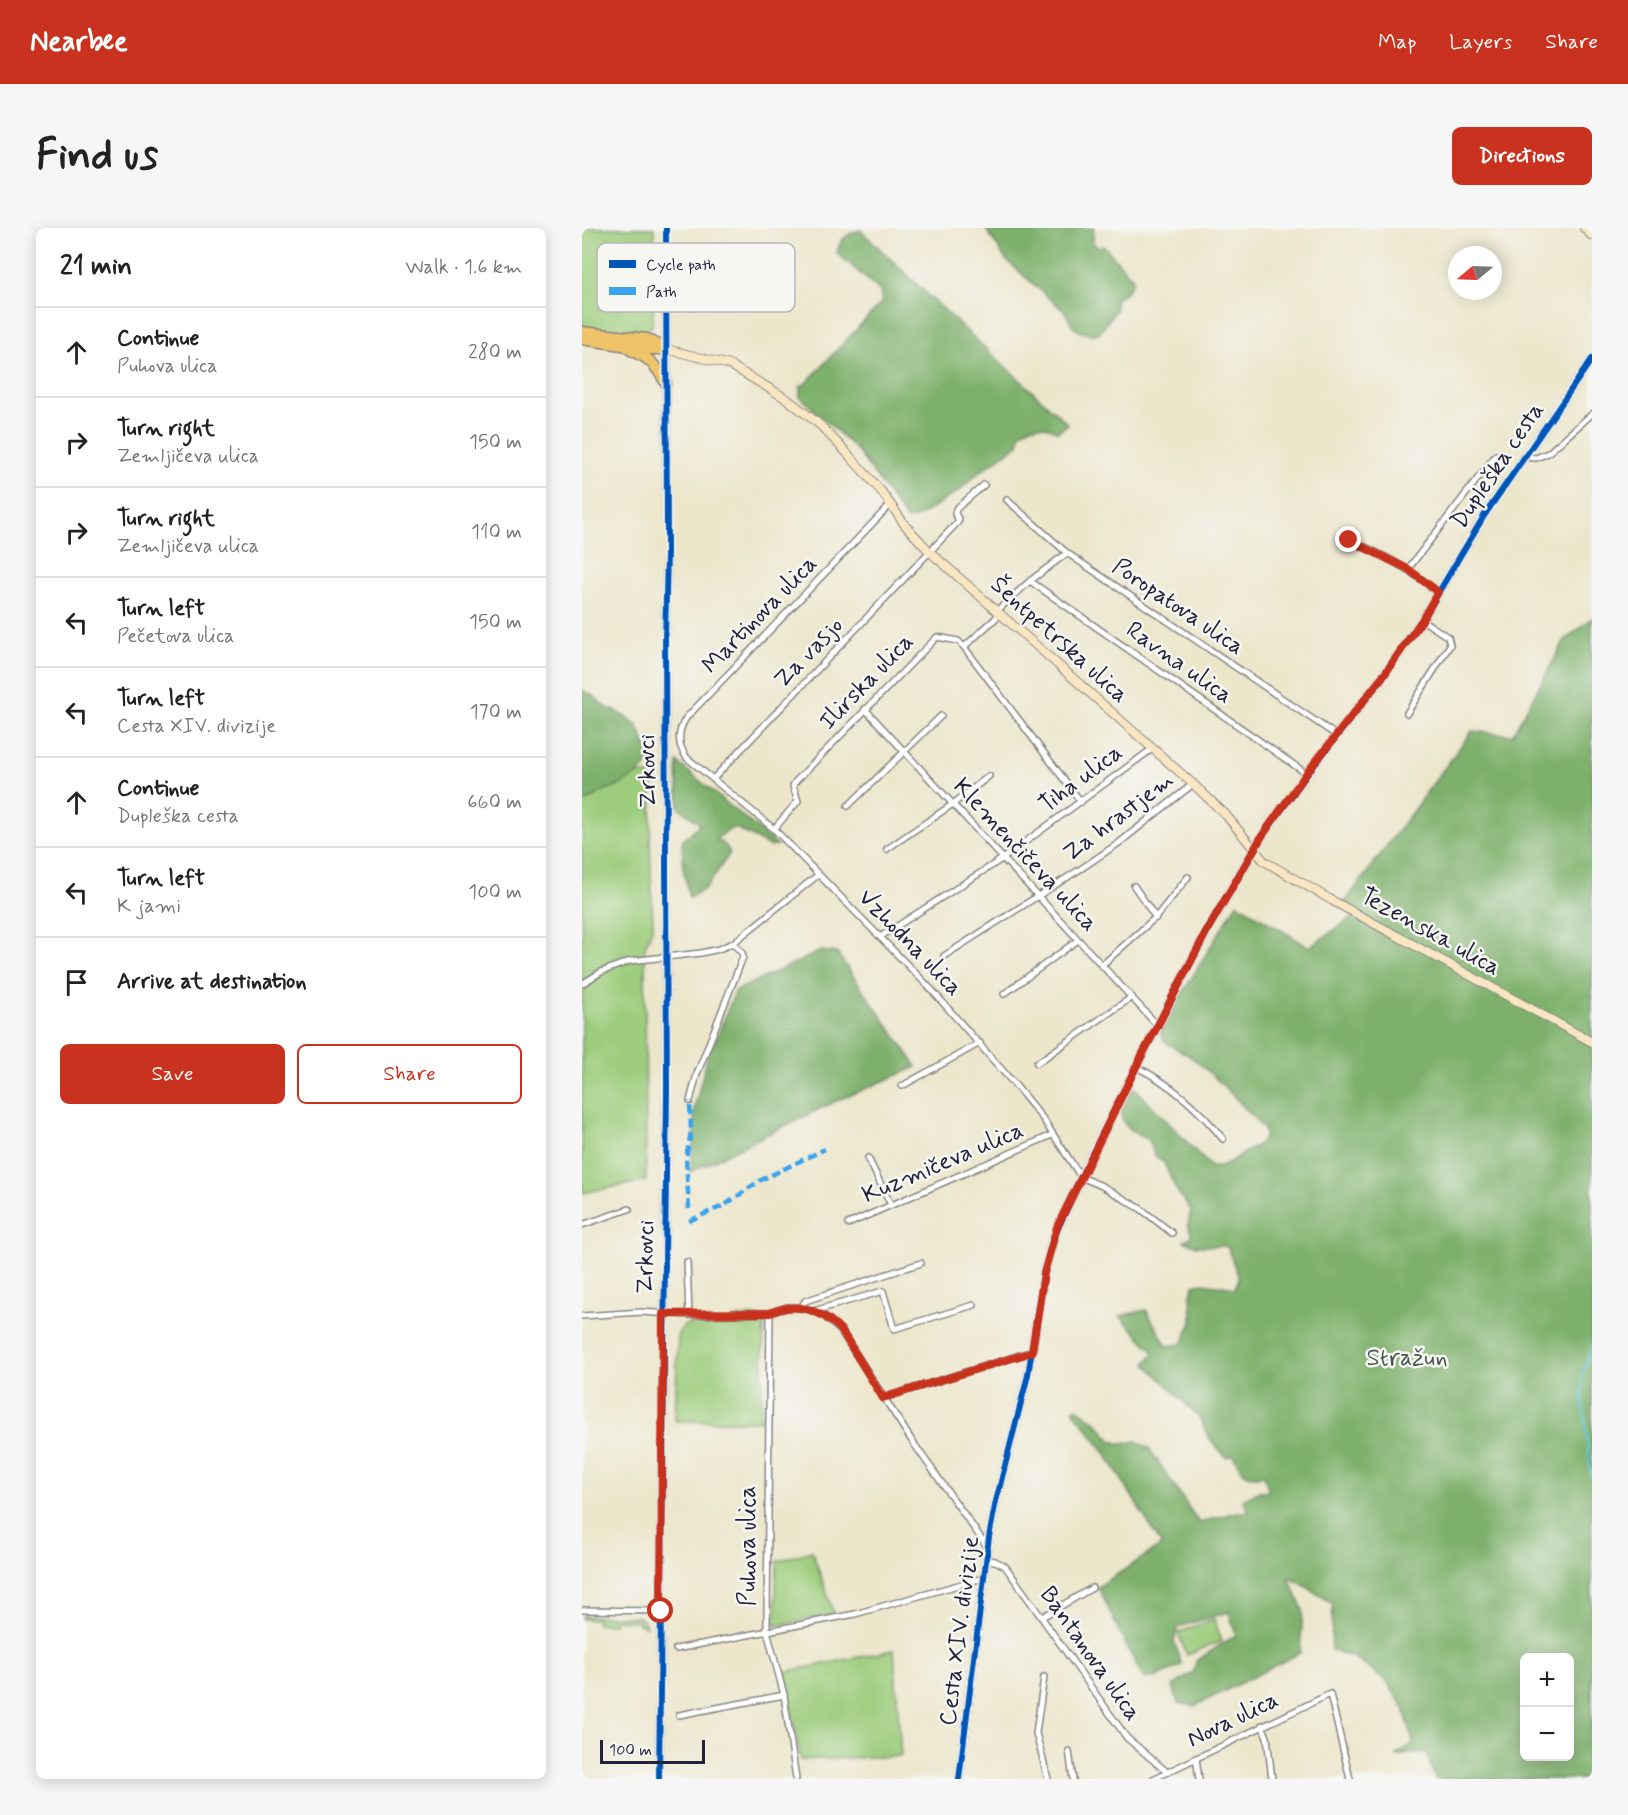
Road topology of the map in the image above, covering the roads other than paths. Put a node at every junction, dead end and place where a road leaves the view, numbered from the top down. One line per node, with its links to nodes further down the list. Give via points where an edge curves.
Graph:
1 (1584, 228): 2 (street)
2 (1592, 236)
3 (666, 312): 7 (street, Zrkovci)
4 (582, 332): 7 (highway, via 647,339)
5 (582, 339): 6 (highway)
6 (626, 346): 7 (highway); 9 (highway, via 648,359)
7 (666, 349): 9 (street, Zrkovci); 15 (street, Šentpetrska ulica, via 720,361 787,399 820,425)
8 (1592, 359): 12 (street, Dupleška cesta)
9 (666, 382): 52 (street, Zrkovci)
10 (1592, 414): 12 (street, via 1548,453 1536,458)
11 (1496, 455): 19 (street)
12 (1523, 457): 21 (street, Dupleška cesta)
13 (984, 485): 17 (street, Za vasjo, via 956,509 959,520)
14 (1007, 500): 18 (street, Poropatova ulica)
15 (890, 505): 17 (street, Šentpetrska ulica); 31 (street, Martinova ulica, via 686,718 678,738)
16 (1349, 540): 19 (street)
17 (930, 552): 22 (street, Šentpetrska ulica); 34 (street, Za vasjo)
18 (1067, 553): 20 (street); 28 (street, Poropatova ulica)
19 (1408, 569): 21 (street)
20 (1030, 581): 22 (street); 32 (street, Ravna ulica)
21 (1438, 592): 23 (street, Dupleška cesta)
22 (998, 612): 24 (street); 29 (street, Šentpetrska ulica)
23 (1422, 620): 26 (street, via 1448,637 1450,645); 28 (street, Dupleška cesta)
24 (964, 647): 25 (street, Ilirska ulica, via 958,641 934,638); 36 (street)
25 (865, 709): 30 (street, Klemenčičeva ulica); 39 (street, Ilirska ulica, via 795,782 798,801)
26 (1407, 713)
27 (941, 716): 30 (street)
28 (1336, 735): 32 (street, Dupleška cesta)
29 (1152, 748): 35 (street, Šentpetrska ulica); 36 (street, Tiha ulica)
30 (904, 751): 37 (street, Klemenčičeva ulica); 38 (street)
31 (687, 758): 34 (street, Vzhodna ulica)
32 (1306, 774): 41 (street, Dupleška cesta)
33 (989, 776): 37 (street)
34 (714, 780): 39 (street, Vzhodna ulica)
35 (1193, 784): 41 (street, Šentpetrska ulica, via 1225,814); 46 (street, Za hrastjem, via 1119,843)
36 (1081, 802): 42 (street, Tiha ulica)
37 (953, 804): 40 (street); 42 (street, Klemenčičeva ulica)
38 (848, 806)
39 (774, 829): 43 (street, Vzhodna ulica)
40 (887, 849)
41 (1254, 850): 57 (street, Dupleška cesta); 58 (street, Tezenska ulica, via 1264,861 1333,901)
42 (1002, 859): 46 (street, Klemenčičeva ulica); 48 (street, Tiha ulica)
43 (818, 875): 48 (street, Vzhodna ulica); 50 (street)
44 (1188, 877): 47 (street)
45 (1134, 886): 47 (street)
46 (1038, 897): 49 (street, Klemenčičeva ulica); 51 (street, Za hrastjem)
47 (1156, 918): 53 (street)
48 (880, 937): 59 (street, Vzhodna ulica)
49 (1078, 940): 53 (street, Klemenčičeva ulica); 55 (street)
50 (733, 943): 52 (street, via 709,952); 63 (street, via 743,957 696,1074)
51 (944, 956)
52 (667, 957): 54 (street, via 630,961); 79 (street, Zrkovci)
53 (1102, 965): 56 (street, Klemenčičeva ulica)
54 (582, 984)
55 (1004, 994)
56 (1132, 998): 57 (street, Klemenčičeva ulica); 60 (street)
57 (1158, 1026): 61 (street, Dupleška cesta)
58 (1592, 1042)
59 (980, 1043): 62 (street); 64 (street, Vzhodna ulica)
60 (1037, 1063)
61 (1136, 1067): 65 (street, via 1179,1095); 67 (street, Dupleška cesta)
62 (902, 1086)
63 (690, 1101)
64 (1052, 1135): 67 (street, Vzhodna ulica); 68 (street, Kuzmičeva ulica)
65 (1223, 1139)
66 (868, 1158): 68 (street)
67 (1081, 1177): 72 (street, via 1140,1209); 82 (street, Cesta XIV. divizije, via 1049,1251)
68 (891, 1205): 70 (street, Kuzmičeva ulica)
69 (629, 1209): 71 (street)
70 (848, 1224)
71 (582, 1225)
72 (1172, 1233)
73 (687, 1262): 80 (street)
74 (921, 1263): 76 (street, via 805,1301)
75 (974, 1305): 77 (street, via 894,1329 883,1291)
76 (801, 1308): 77 (street); 78 (street, via 780,1308)
77 (814, 1311): 83 (street, via 841,1330)
78 (770, 1313): 80 (street); 91 (street, Puhova ulica)
79 (663, 1314): 80 (street); 81 (street); 89 (street)
80 (689, 1315)
81 (582, 1316)
82 (1032, 1352): 83 (street); 84 (street, Cesta XIV. divizije)
83 (883, 1398): 84 (street)
84 (988, 1548): 85 (street, Cesta XIV. divizije)
85 (986, 1559): 86 (street, Cesta XIV. divizije); 90 (street, Bantanova ulica, via 1005,1566)
86 (983, 1578): 91 (street, via 855,1614); 102 (street, Cesta XIV. divizije)
87 (1092, 1588): 90 (street)
88 (582, 1610): 89 (street)
89 (661, 1611): 100 (street)
90 (1042, 1617): 99 (street, Bantanova ulica, via 1127,1738)
91 (767, 1631): 92 (street); 94 (street, Puhova ulica)
92 (676, 1648)
93 (1044, 1677): 103 (street, via 1036,1733)
94 (784, 1695): 95 (street); 101 (street, Puhova ulica)
95 (679, 1715)
96 (1262, 1725): 98 (street, Nova ulica); 107 (street); 108 (street, Nova ulica, via 1330,1694)
97 (1069, 1751): 104 (street)
98 (1196, 1758): 99 (street, Nova ulica); 106 (street)
99 (1167, 1772): 105 (street, Nova ulica)
100 (660, 1776)
101 (796, 1778)
102 (959, 1779)
103 (1048, 1779)
104 (1072, 1779)
105 (1153, 1779)
106 (1199, 1779)
107 (1272, 1779)
108 (1350, 1779)

